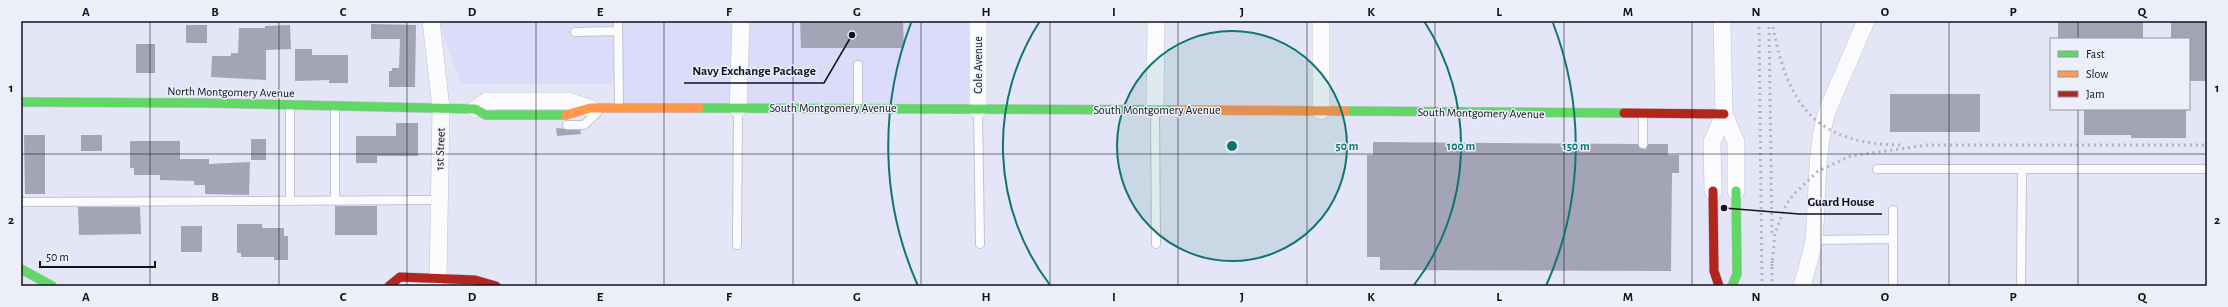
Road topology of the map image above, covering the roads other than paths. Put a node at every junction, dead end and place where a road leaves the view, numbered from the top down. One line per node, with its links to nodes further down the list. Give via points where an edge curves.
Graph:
1 (431, 21): 16 (street, 1st Street)
2 (618, 21): 9 (lane)
3 (741, 21): 20 (street)
4 (978, 21): 21 (street, Cole Avenue)
5 (1156, 21): 22 (street)
6 (1320, 21): 23 (street)
7 (1722, 21): 25 (street)
8 (1866, 21): 39 (street, via 1823,125 1818,148)
9 (618, 31): 10 (lane); 18 (lane)
10 (575, 32)
11 (858, 65): 15 (lane)
12 (21, 102): 13 (main road, North Montgomery Avenue)
13 (290, 104): 14 (main road, North Montgomery Avenue); 33 (lane)
14 (335, 106): 16 (main road, North Montgomery Avenue); 34 (lane)
15 (858, 107): 20 (main road, South Montgomery Avenue); 21 (main road, South Montgomery Avenue)
16 (441, 108): 19 (main road, South Montgomery Avenue); 35 (street, 1st Street)
17 (597, 108): 18 (main road, South Montgomery Avenue); 19 (street, South Montgomery Avenue, via 568,101 487,101); 26 (main road, South Montgomery Avenue, via 572,115); 26 (lane, via 584,125 552,125)
18 (619, 108): 20 (main road, South Montgomery Avenue)
19 (475, 109): 26 (main road, South Montgomery Avenue, via 486,115)
20 (738, 109): 42 (lane)
21 (978, 110): 22 (main road, South Montgomery Avenue); 40 (lane)
22 (1155, 110): 23 (main road, South Montgomery Avenue); 41 (lane)
23 (1321, 111): 24 (main road, South Montgomery Avenue)
24 (1643, 114): 25 (main road, South Montgomery Avenue); 27 (lane)
25 (1724, 114): 31 (street, via 1712,142); 32 (street, via 1736,142)
26 (536, 116)
27 (1643, 144)
28 (1878, 169): 29 (lane)
29 (2022, 169): 30 (lane); 52 (lane)
30 (2207, 169)
31 (1713, 191): 48 (main road, via 1714,271)
32 (1736, 191): 49 (main road, via 1737,274)
33 (290, 200): 34 (lane); 36 (lane)
34 (334, 200): 35 (lane)
35 (439, 200): 44 (street, 1st Street)
36 (21, 202)
37 (1892, 210): 38 (lane)
38 (1892, 239): 39 (lane); 51 (lane)
39 (1813, 240): 50 (street)
40 (980, 244)
41 (1156, 244)
42 (737, 245)
43 (21, 268): 45 (main road, via 27,274)
44 (438, 277): 46 (main road, via 400,277); 47 (main road, via 475,280)
45 (52, 286)
46 (388, 286)
47 (496, 286)
48 (1719, 286)
49 (1732, 286)
50 (1802, 286)
51 (1893, 286)
52 (2020, 286)

